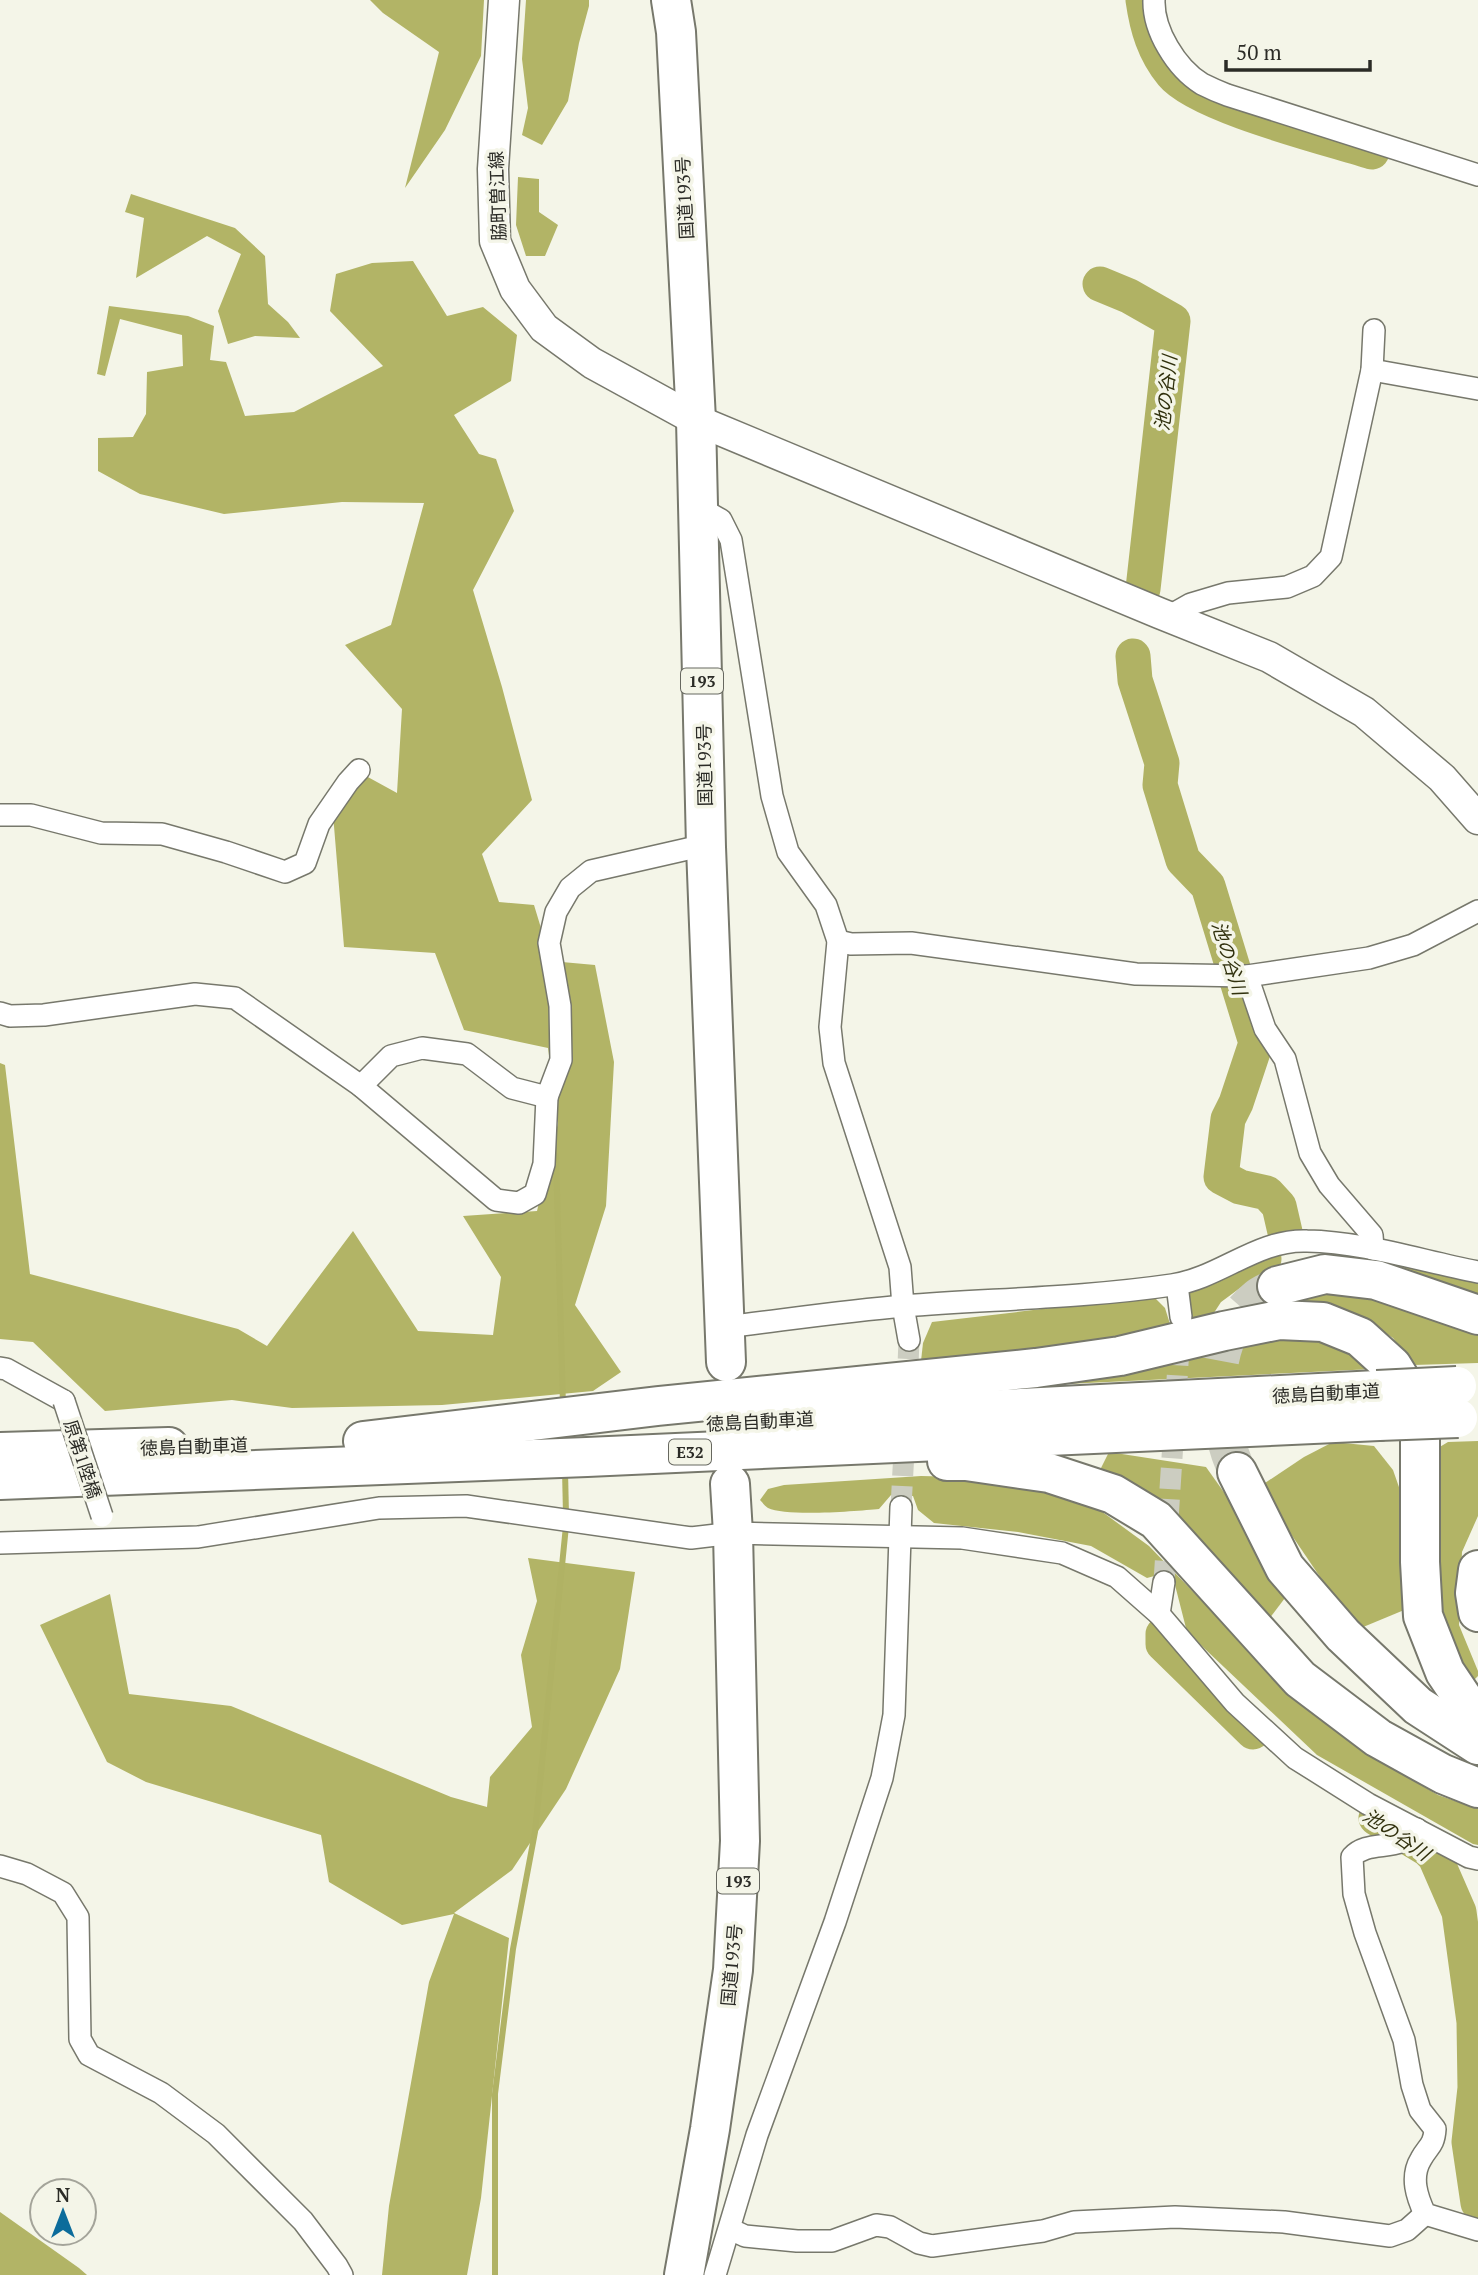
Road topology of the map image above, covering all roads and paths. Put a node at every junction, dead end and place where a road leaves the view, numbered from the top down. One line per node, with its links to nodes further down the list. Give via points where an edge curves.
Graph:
1 (504, 0): 8 (street, 脇町曽江線, via 493,169 495,241 515,289 544,328 592,363)
2 (671, 0): 8 (highway, 国道193号 / 193)
3 (1154, 0): 4 (street, via 1159,32 1177,60 1200,83)
4 (1478, 174)
5 (1374, 330): 6 (street)
6 (1372, 370): 7 (street); 10 (street, via 1331,557 1313,576 1287,587 1228,593 1191,604)
7 (1478, 389)
8 (696, 420): 9 (highway, 国道193号 / 193); 10 (street, 脇町曽江線)
9 (698, 507): 14 (highway, 国道193号 / 193); 16 (street, via 721,520 731,541 772,796 788,852 826,905)
10 (1168, 617): 13 (street, 脇町曽江線, via 1269,657 1364,712 1442,778)
11 (359, 770): 12 (street, via 319,824 305,863 285,872 162,834 101,833 31,815)
12 (0, 815)
13 (1478, 819)
14 (706, 848): 20 (street, via 592,872 570,888 556,912 549,943 560,1006 561,1060); 29 (highway, 国道193号 / 193)
15 (1478, 911): 17 (street, via 1413,945 1370,958)
16 (838, 941): 17 (street, via 911,943 1136,974); 25 (street, via 830,1027 834,1063 900,1267)
17 (1240, 976): 21 (street, via 1285,1059 1310,1153 1328,1185 1372,1235)
18 (0, 1013): 19 (street, via 44,1015 194,994 235,998)
19 (361, 1086): 20 (street, via 391,1056 422,1048 467,1054 512,1088); 20 (street, via 496,1200 519,1203 535,1194 544,1164)
20 (547, 1097)
21 (1373, 1249): 22 (street); 23 (street, via 1305,1240 1261,1248)
22 (1478, 1272)
23 (1177, 1284): 25 (street, via 1104,1294); 27 (street)
24 (1278, 1286): 26 (highway, via 1325,1274 1376,1280)
25 (903, 1306): 28 (street); 29 (street)
26 (1478, 1315)
27 (1181, 1317)
28 (909, 1340)
29 (726, 1344)
30 (0, 1368): 42 (street, 原第1陸橋, bridge, via 64,1401)
31 (1468, 1401): 32 (highway, 徳島自動車道 / E32, bridge)
32 (1378, 1405): 33 (highway, 徳島自動車道 / E32); 35 (highway, 徳島自動車道 / E32)
33 (363, 1441): 34 (highway, 徳島自動車道 / E32); 48 (highway, via 1036,1368 1120,1356 1279,1320 1323,1322 1360,1337 1392,1366 1413,1400 1420,1432 1423,1616 1445,1672)
34 (0, 1452)
35 (587, 1457): 37 (highway, 徳島自動車道 / E32); 50 (highway, via 966,1461 1049,1473 1113,1494 1156,1520 1300,1679 1378,1738)
36 (1237, 1472): 49 (highway, via 1285,1567 1343,1635 1418,1706)
37 (0, 1480)
38 (730, 1484): 40 (highway, 国道193号 / 193)
39 (901, 1507): 41 (street)
40 (733, 1533): 41 (street); 42 (street, via 691,1538 466,1506 379,1508 198,1537); 58 (highway, 国道193号 / 193, via 740,1841 733,1970)
41 (900, 1535): 47 (street, via 962,1538 1062,1553 1117,1577); 55 (street, via 894,1715 882,1778 757,2135)
42 (107, 1539): 43 (street)
43 (0, 1542)
44 (1478, 1570): 46 (highway)
45 (1164, 1582): 47 (street)
46 (1478, 1612)
47 (1159, 1614): 51 (street, via 1235,1703 1295,1758)
48 (1478, 1716)
49 (1478, 1745)
50 (1478, 1788)
51 (1411, 1836): 52 (street); 54 (street, via 1358,1851 1352,1857 1354,1894 1365,1933 1404,2040 1420,2110 1436,2129 1415,2177)
52 (1478, 1858)
53 (0, 1866): 57 (street, via 63,1893 78,1917 80,2039 89,2055 161,2093 216,2134 303,2221)
54 (1425, 2214): 55 (street, via 1407,2230 1390,2236 1284,2222 1175,2217 1074,2222 1043,2231 932,2246 876,2225 832,2241 745,2236); 56 (street)
55 (730, 2229): 59 (street)
56 (1478, 2230)
57 (342, 2275)
58 (684, 2275)
59 (715, 2275)

